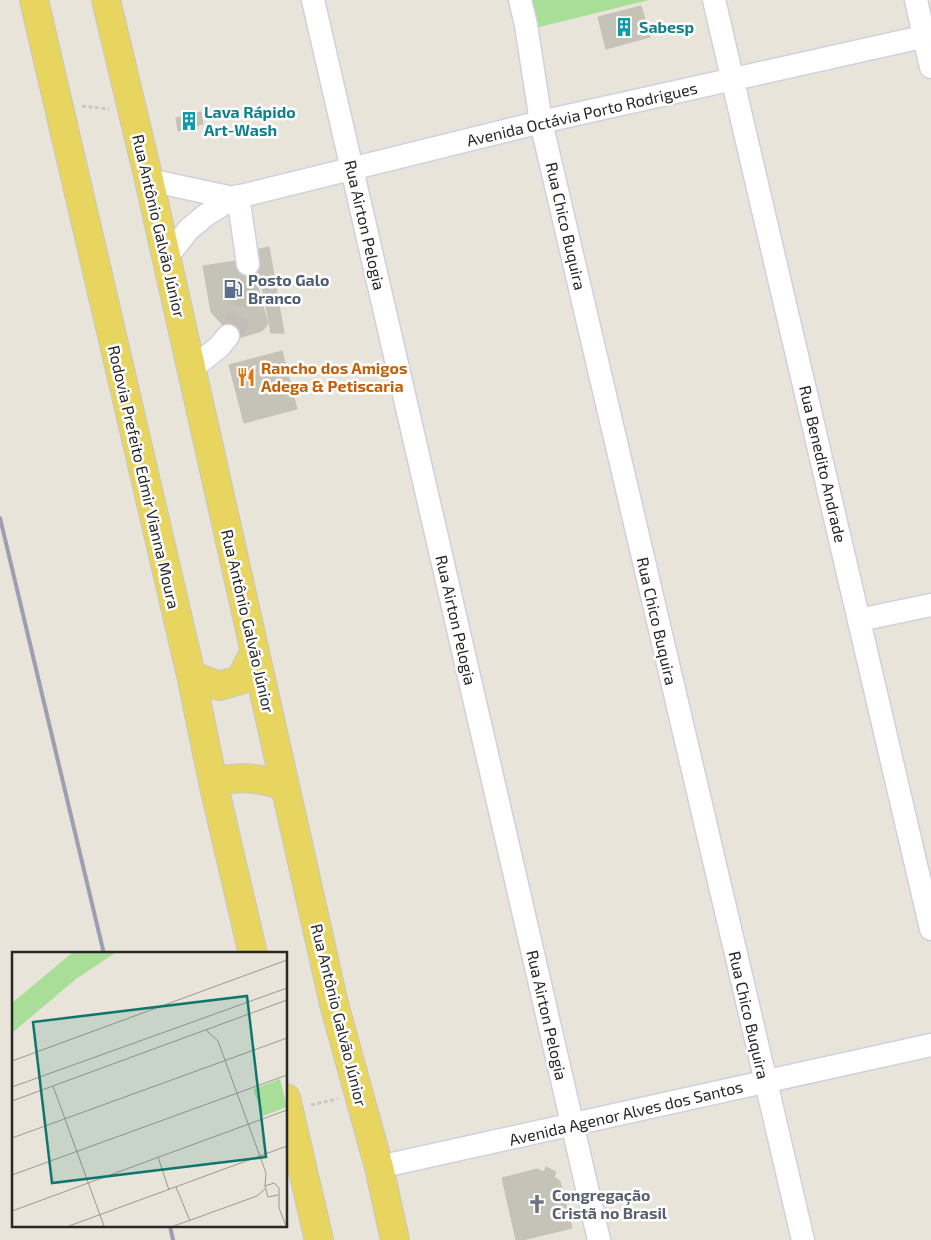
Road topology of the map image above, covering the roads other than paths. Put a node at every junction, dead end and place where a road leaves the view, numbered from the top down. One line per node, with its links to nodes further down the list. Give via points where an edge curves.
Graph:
1 (34, 0): 21 (main road, Rodovia Prefeito Edmir Vianna Moura)
2 (106, 0): 12 (main road, Rua Antônio Galvão Júnior)
3 (313, 0): 11 (street, Rua Airton Pelogia)
4 (520, 0): 10 (street, Rua Chico Buquira)
5 (714, 0): 9 (street, Rua Benedito Andrade)
6 (916, 0): 7 (street)
7 (927, 36): 8 (street); 9 (street, Avenida Octávia Porto Rodrigues)
8 (931, 67)
9 (732, 80): 10 (street, Avenida Octávia Porto Rodrigues); 19 (street, Rua Benedito Andrade)
10 (541, 122): 11 (street, Avenida Octávia Porto Rodrigues); 27 (street, Rua Chico Buquira)
11 (352, 169): 13 (street, Avenida Octávia Porto Rodrigues); 29 (street, Rua Airton Pelogia)
12 (149, 180): 13 (street, Avenida Octávia Porto Rodrigues); 14 (main road, Rua Antônio Galvão Júnior)
13 (236, 197): 14 (street, Avenida Octávia Porto Rodrigues, via 189,229); 15 (street)
14 (166, 258): 17 (main road, Rua Antônio Galvão Júnior)
15 (248, 264)
16 (228, 336): 17 (street)
17 (191, 369): 20 (main road, Rua Antônio Galvão Júnior)
18 (931, 605): 19 (street)
19 (859, 620): 24 (street, Rua Benedito Andrade)
20 (254, 651): 21 (main road, via 240,680 219,686); 23 (main road, Rua Antônio Galvão Júnior)
21 (191, 675): 22 (main road, Rodovia Prefeito Edmir Vianna Moura)
22 (213, 782): 23 (main road, via 256,778); 25 (main road, Rodovia Prefeito Edmir Vianna Moura)
23 (285, 787): 30 (main road, Rua Antônio Galvão Júnior, via 334,1004)
24 (931, 928)
25 (253, 952)
26 (931, 1045): 27 (street, Avenida Agenor Alves dos Santos)
27 (764, 1082): 29 (street, Avenida Agenor Alves dos Santos); 34 (street, Rua Chico Buquira)
28 (288, 1104): 31 (main road)
29 (572, 1125): 30 (street, Avenida Agenor Alves dos Santos); 33 (street, Rua Airton Pelogia)
30 (379, 1167): 32 (main road, Rua Antônio Galvão Júnior)
31 (319, 1240)
32 (395, 1240)
33 (599, 1240)
34 (803, 1240)

